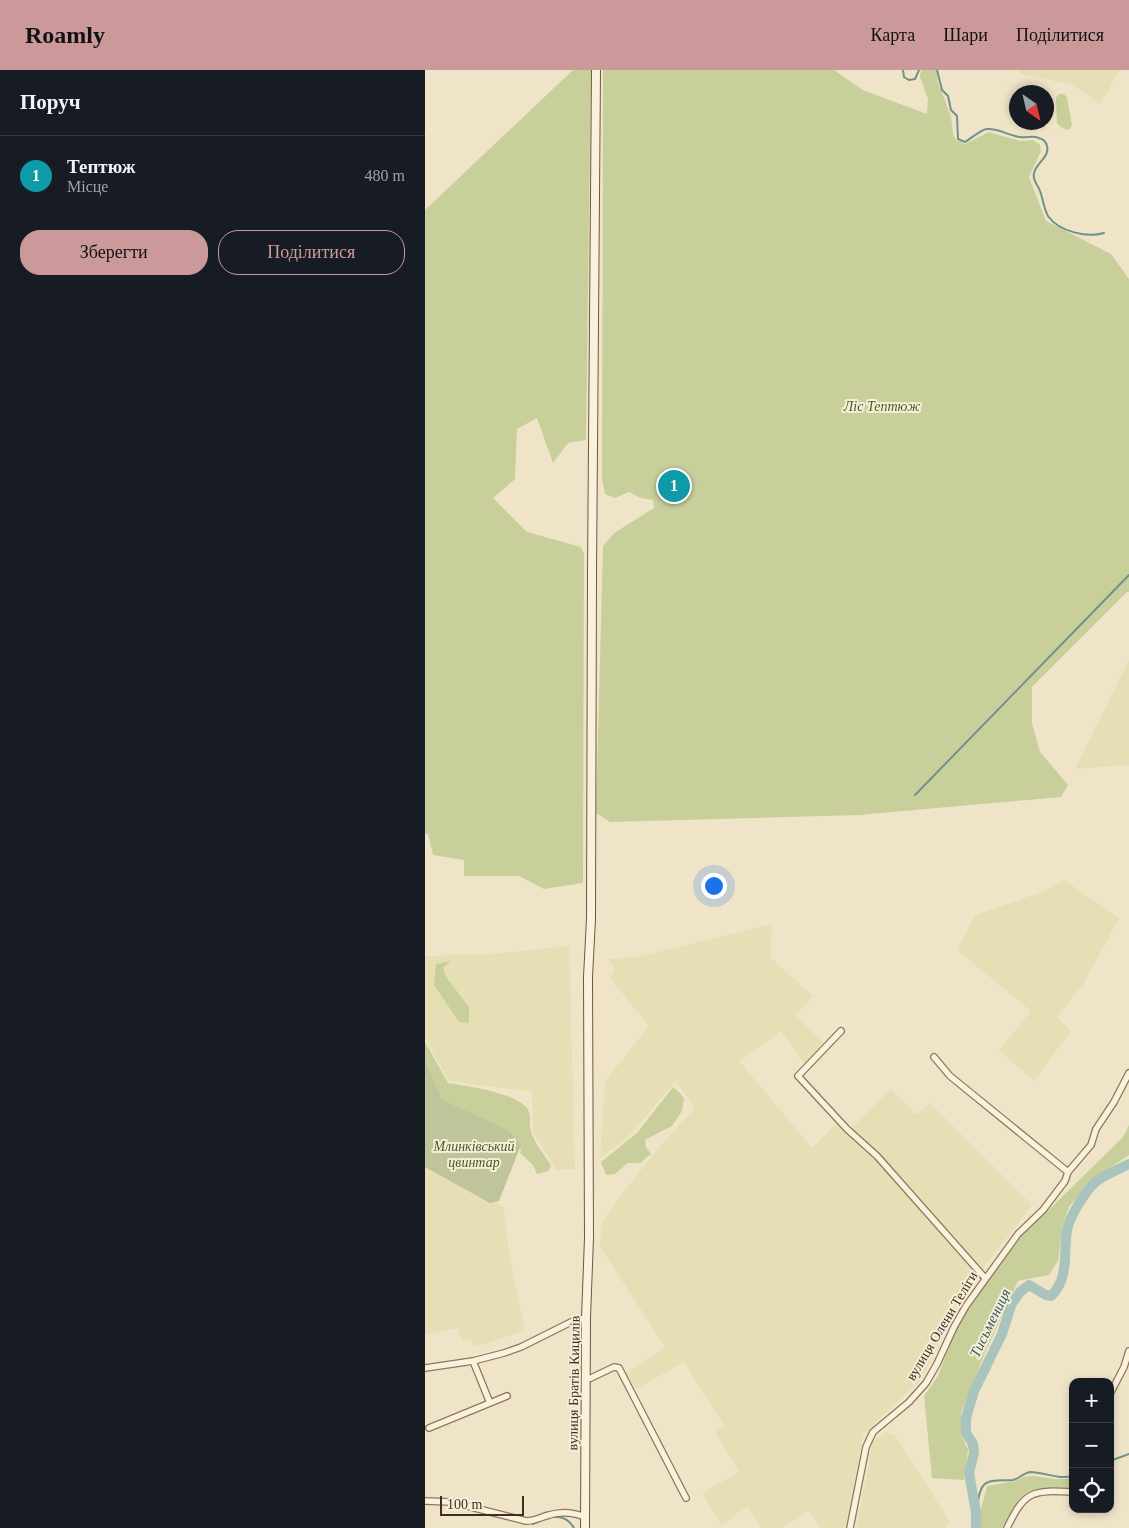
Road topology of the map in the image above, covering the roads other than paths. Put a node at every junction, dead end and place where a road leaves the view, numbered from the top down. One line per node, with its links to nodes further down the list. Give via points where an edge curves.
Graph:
1 (596, 70): 7 (street, вулиця Братів Кицилів)
2 (841, 1031): 6 (street, via 797,1076 877,1156)
3 (934, 1057): 5 (street, via 950,1076)
4 (1129, 1074): 5 (street, вулиця Олени Теліги, via 1095,1129 1091,1144)
5 (1068, 1172): 6 (street, вулиця Олени Теліги, via 1043,1210 1018,1234)
6 (985, 1278): 21 (street, вулиця Олени Теліги, via 954,1327 926,1383 869,1439)
7 (586, 1318): 9 (street, via 575,1320 512,1350); 11 (street, вулиця Братів Кицилів)
8 (1129, 1351): 12 (street)
9 (473, 1361): 10 (street); 14 (street)
10 (425, 1368)
11 (586, 1379): 17 (street, via 614,1367 619,1368); 19 (street, вулиця Братів Кицилів)
12 (1114, 1386)
13 (507, 1396): 14 (street)
14 (490, 1403): 15 (street)
15 (429, 1428)
16 (1069, 1492): 22 (street, via 1051,1490 1032,1494 1018,1506)
17 (686, 1498)
18 (425, 1501): 19 (street, via 451,1502 526,1521 569,1512)
19 (585, 1517): 20 (street, вулиця Братів Кицилів)
20 (585, 1528)
21 (850, 1528)
22 (1007, 1528)

